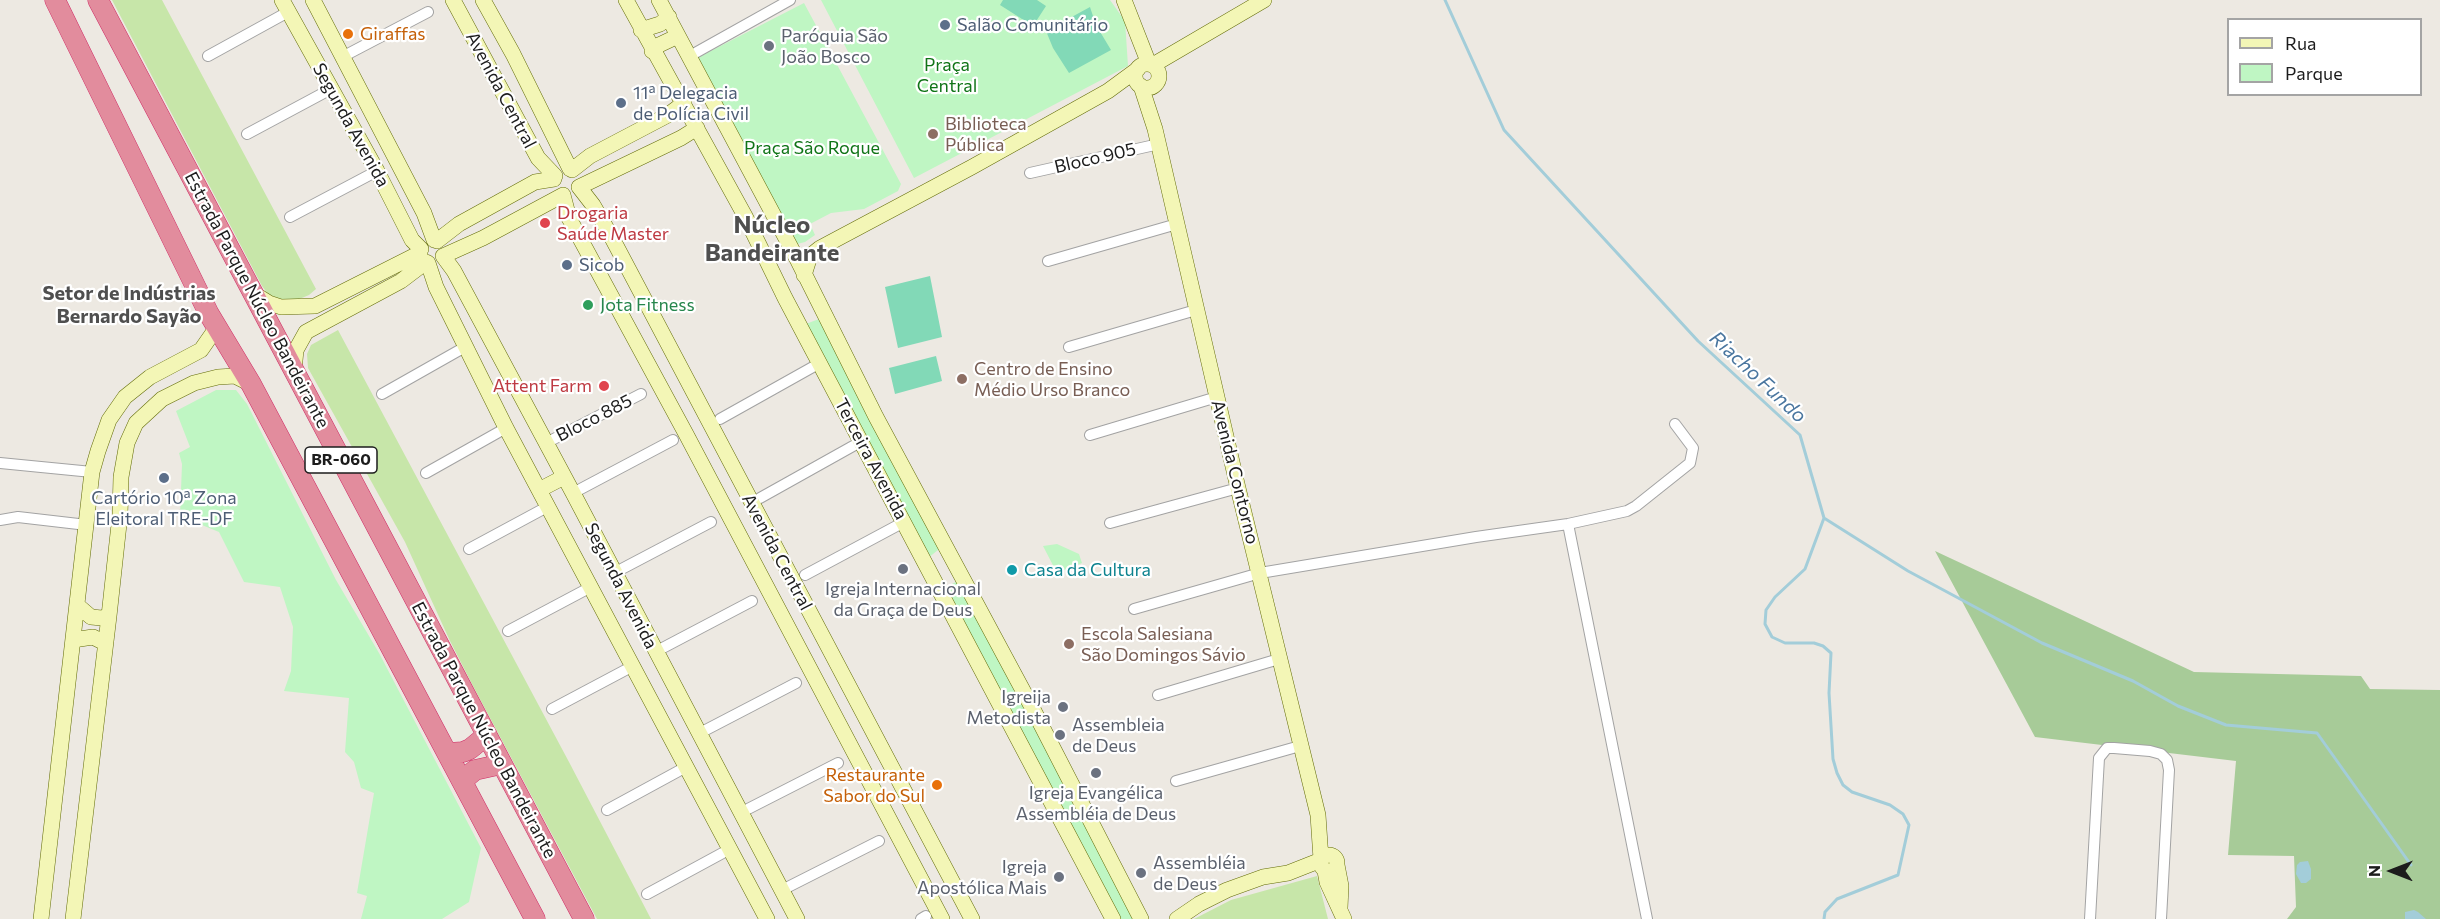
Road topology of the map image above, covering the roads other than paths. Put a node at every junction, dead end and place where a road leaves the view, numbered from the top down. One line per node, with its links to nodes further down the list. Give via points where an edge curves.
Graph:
1 (56, 0): 52 (highway, BR-060)
2 (98, 0): 45 (highway, Estrada Parque Núcleo Bandeirante / BR-060)
3 (313, 0): 19 (street, Segunda Avenida)
4 (453, 0): 21 (street, Avenida Central)
5 (483, 0): 17 (street, Avenida Central)
6 (626, 0): 14 (street, Terceira Avenida)
7 (659, 0): 13 (street, Terceira Avenida)
8 (790, 0): 20 (street)
9 (1124, 0): 22 (street, Avenida Contorno)
10 (1264, 0): 22 (street)
11 (285, 6): 18 (street); 23 (street, Segunda Avenida)
12 (428, 12): 19 (street)
13 (669, 17): 14 (street); 15 (street, Terceira Avenida)
14 (641, 30): 16 (street, Terceira Avenida)
15 (678, 36): 16 (street); 20 (street, Terceira Avenida)
16 (652, 51): 24 (street, Terceira Avenida)
17 (513, 54): 21 (street, via 501,67); 30 (street, Avenida Central)
18 (208, 56)
19 (344, 56): 38 (street, Segunda Avenida)
20 (688, 57): 40 (street, Terceira Avenida)
21 (488, 66): 33 (street, Avenida Central, via 538,158)
22 (1147, 74): 28 (street, Avenida Contorno); 39 (street, via 1108,91)
23 (332, 89): 27 (street); 31 (street, Segunda Avenida)
24 (684, 103): 25 (street); 26 (street, Terceira Avenida)
25 (668, 115): 29 (street); 30 (street)
26 (697, 128): 29 (street); 47 (street, Terceira Avenida)
27 (247, 134)
28 (1157, 137): 32 (street, Bloco 905); 37 (street, Avenida Contorno)
29 (681, 138): 34 (street)
30 (571, 170): 33 (street, via 564,169); 34 (street, via 579,177)
31 (377, 171): 36 (street); 42 (street, Segunda Avenida)
32 (1030, 173)
33 (555, 178): 35 (street, via 555,188); 38 (street, via 535,182)
34 (579, 187): 35 (street); 64 (street, Avenida Central, via 611,236)
35 (563, 195): 41 (street); 67 (street, Avenida Central, via 569,218)
36 (290, 217)
37 (1177, 224): 43 (street); 50 (street, Avenida Contorno)
38 (435, 241): 41 (street, via 443,248); 42 (street, via 425,242)
39 (820, 248): 40 (street); 44 (street, via 810,256)
40 (792, 249): 44 (street, Terceira Avenida)
41 (443, 256): 42 (street, via 440,261); 69 (street, Segunda Avenida)
42 (424, 257): 46 (street); 49 (street, via 411,275); 54 (street, Segunda Avenida)
43 (1048, 261)
44 (807, 281): 47 (street, via 807,293 796,299); 48 (street, Terceira Avenida)
45 (253, 293): 46 (street, via 269,303 292,308 315,306); 56 (highway, Estrada Parque Núcleo Bandeirante / BR-060)
46 (340, 293): 49 (street)
47 (785, 298): 51 (street, Terceira Avenida)
48 (820, 308): 51 (street, via 804,314); 89 (street, Terceira Avenida)
49 (349, 309): 56 (street, via 306,333 296,350)
50 (1196, 310): 53 (street); 61 (street, Avenida Contorno)
51 (800, 325): 55 (street, Terceira Avenida)
52 (217, 327): 57 (street, via 201,350); 58 (highway, BR-060)
53 (1069, 346)
54 (465, 347): 59 (street); 65 (street, Segunda Avenida)
55 (820, 363): 64 (street); 68 (street, Terceira Avenida)
56 (294, 371): 114 (highway, Estrada Parque Núcleo Bandeirante / BR-060)
57 (150, 377): 62 (street, via 161,380 166,390); 73 (street, via 125,396 109,420)
58 (252, 384): 62 (street, via 235,376 218,377 194,383); 117 (highway, BR-060)
59 (382, 394)
60 (641, 394): 69 (street, Bloco 885)
61 (1217, 398): 66 (street); 77 (street, Avenida Contorno)
62 (162, 399): 100 (street, via 136,423 126,443)
63 (1675, 424): 86 (street, via 1693,448 1690,463 1636,506)
64 (714, 425): 67 (street); 70 (street); 109 (street, Avenida Central)
65 (506, 428): 74 (street); 75 (street, Segunda Avenida)
66 (1090, 435)
67 (679, 437): 70 (street, Avenida Central); 79 (street)
68 (862, 441): 80 (street); 84 (street, Terceira Avenida)
69 (546, 443): 71 (street, Segunda Avenida)
70 (693, 449): 111 (street, Avenida Central)
71 (555, 461): 75 (street); 76 (street, Segunda Avenida)
72 (0, 463): 73 (street)
73 (92, 472): 87 (street)
74 (426, 473)
75 (530, 474): 78 (street, Segunda Avenida)
76 (564, 477): 78 (street); 79 (street, Segunda Avenida)
77 (1238, 488): 85 (street); 92 (street, Avenida Contorno)
78 (539, 490): 81 (street, Segunda Avenida)
79 (573, 493): 91 (street, Segunda Avenida)
80 (760, 498)
81 (547, 507): 88 (street); 95 (street, Segunda Avenida)
82 (0, 520): 87 (street, via 18,517)
83 (711, 522): 91 (street)
84 (904, 522): 90 (street, Terceira Avenida); 93 (street)
85 (1110, 523)
86 (1569, 524): 92 (street); 146 (street)
87 (87, 525): 98 (street)
88 (469, 549)
89 (949, 552): 90 (street, via 938,562); 94 (street, Terceira Avenida)
90 (926, 565): 96 (street, Terceira Avenida)
91 (614, 573): 104 (street, Segunda Avenida)
92 (1260, 573): 99 (street); 105 (street, Avenida Contorno)
93 (805, 575)
94 (962, 576): 96 (street, via 949,579); 144 (street, Terceira Avenida)
95 (589, 588): 101 (street); 106 (street, Segunda Avenida)
96 (939, 589): 143 (street, Terceira Avenida)
97 (752, 601): 104 (street)
98 (77, 605): 100 (street, via 91,617); 102 (street)
99 (1134, 609)
100 (109, 616): 103 (street)
101 (508, 631)
102 (73, 640): 103 (street, via 93,637); 135 (street)
103 (105, 643): 136 (street)
104 (655, 652): 113 (street, Segunda Avenida)
105 (1279, 659): 108 (street); 116 (street, Avenida Contorno)
106 (633, 666): 110 (street); 120 (street, Segunda Avenida)
107 (796, 683): 113 (street)
108 (1158, 695)
109 (856, 699): 111 (street, via 847,710); 112 (street, Avenida Central)
110 (552, 709)
111 (831, 710): 115 (street, Avenida Central)
112 (865, 718): 115 (street, via 849,725); 142 (street, Avenida Central)
113 (698, 734): 123 (street, Segunda Avenida)
114 (487, 735): 117 (highway, via 470,749); 119 (highway, Estrada Parque Núcleo Bandeirante / BR-060)
115 (846, 737): 141 (street, Avenida Central)
116 (1300, 746): 122 (street); 130 (street, Avenida Contorno, via 1325,828)
117 (447, 753): 121 (highway, BR-060)
118 (838, 763): 126 (street)
119 (502, 764): 121 (highway, via 476,770); 138 (highway, Estrada Parque Núcleo Bandeirante / BR-060)
120 (686, 767): 124 (street, Segunda Avenida); 125 (street)
121 (462, 780): 137 (highway, BR-060)
122 (1176, 781)
123 (729, 792): 124 (street, via 723,800); 126 (street, Segunda Avenida)
124 (706, 805): 127 (street, Segunda Avenida)
125 (607, 810)
126 (740, 813): 127 (street, via 725,813); 131 (street, Segunda Avenida)
127 (717, 825): 129 (street, Segunda Avenida)
128 (879, 841): 131 (street)
129 (730, 849): 132 (street); 139 (street, Segunda Avenida)
130 (1327, 864): 133 (street, Avenida Contorno, via 1330,889); 134 (street, via 1263,877 1227,890)
131 (782, 890): 140 (street, Segunda Avenida)
132 (646, 894)
133 (1342, 914)
134 (1180, 917): 145 (street)
135 (40, 919)
136 (73, 919)
137 (535, 919)
138 (584, 919)
139 (767, 919)
140 (797, 919)
141 (942, 919)
142 (972, 919)
143 (1113, 919)
144 (1141, 919)
145 (1166, 919)
146 (1647, 919)
147 (2090, 919): 148 (street, via 2099,758 2107,748 2150,751 2167,760)
148 (2161, 919)

